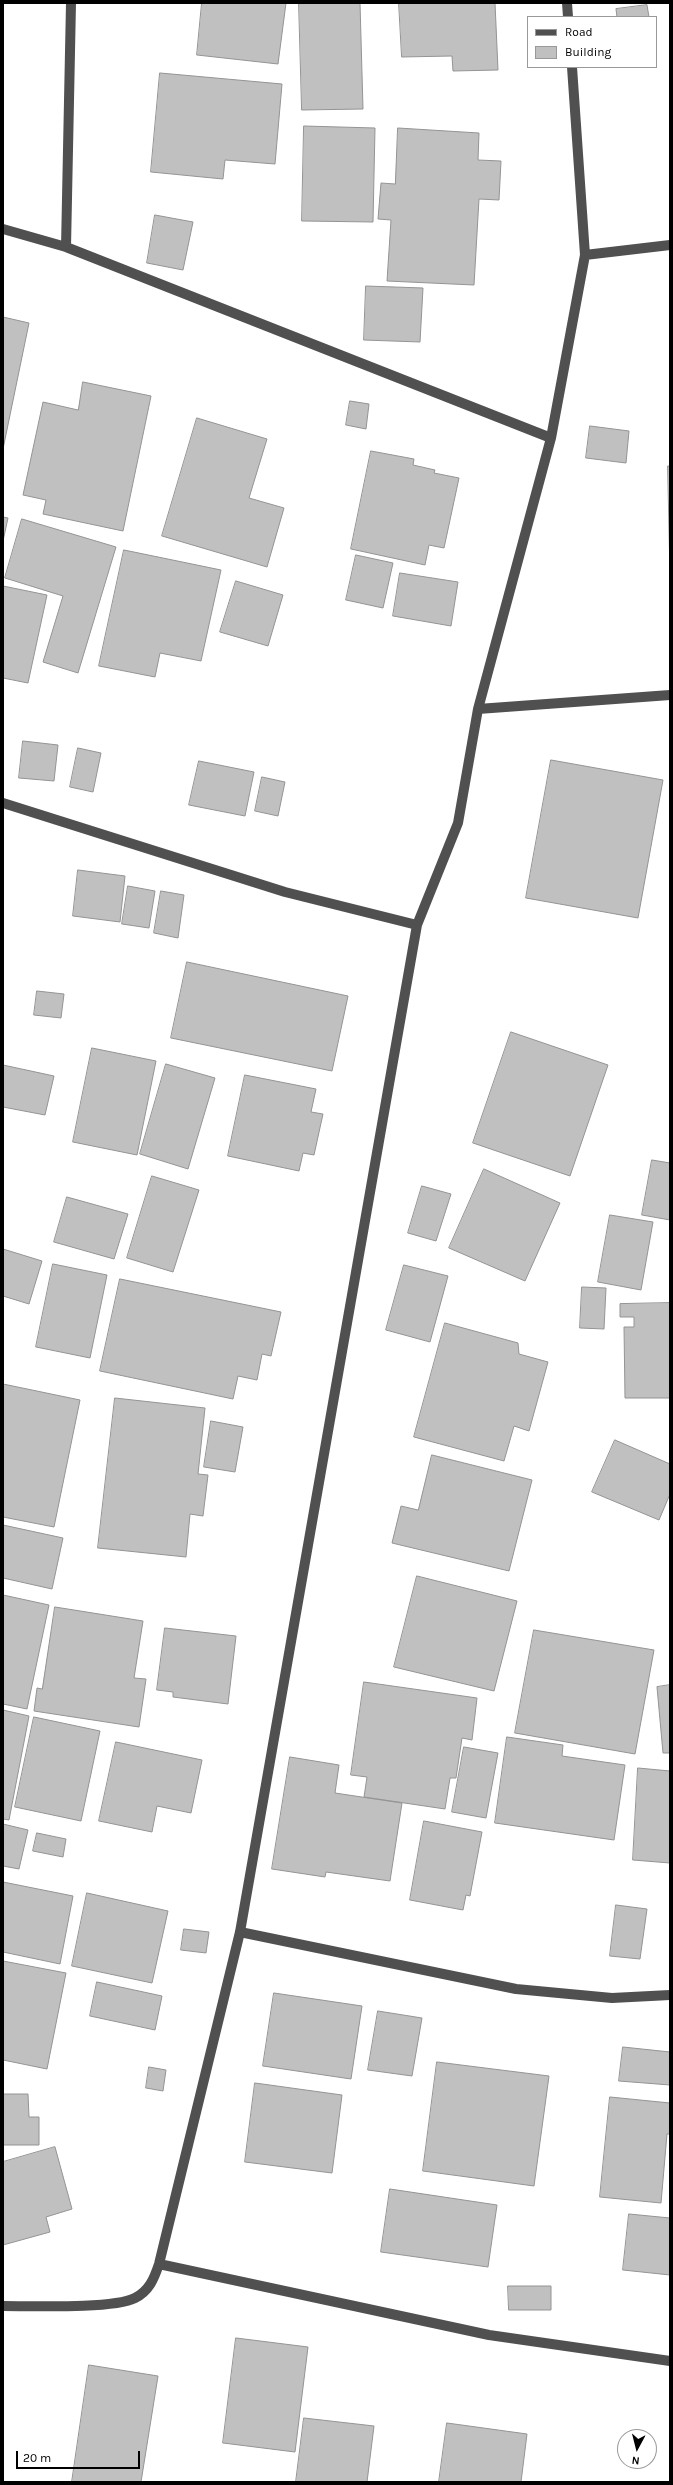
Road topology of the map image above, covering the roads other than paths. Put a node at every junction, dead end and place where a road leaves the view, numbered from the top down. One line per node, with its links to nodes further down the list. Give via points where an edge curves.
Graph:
1 (71, 3): 7 (street)
2 (568, 3): 3 (street)
3 (568, 16)
4 (572, 68): 8 (street)
5 (3, 230): 7 (street)
6 (670, 244): 8 (street)
7 (66, 247): 9 (street)
8 (585, 255): 9 (street)
9 (551, 438): 11 (street)
10 (670, 695): 11 (street)
11 (478, 709): 13 (street, via 458,823)
12 (3, 803): 13 (street, via 285,892)
13 (417, 925): 14 (street)
14 (240, 1932): 15 (street, via 516,1989 612,1998); 16 (street)
15 (670, 1995)
16 (159, 2264): 17 (street, via 149,2287 135,2298 122,2302); 18 (street, via 489,2335)
17 (3, 2306)
18 (670, 2361)

